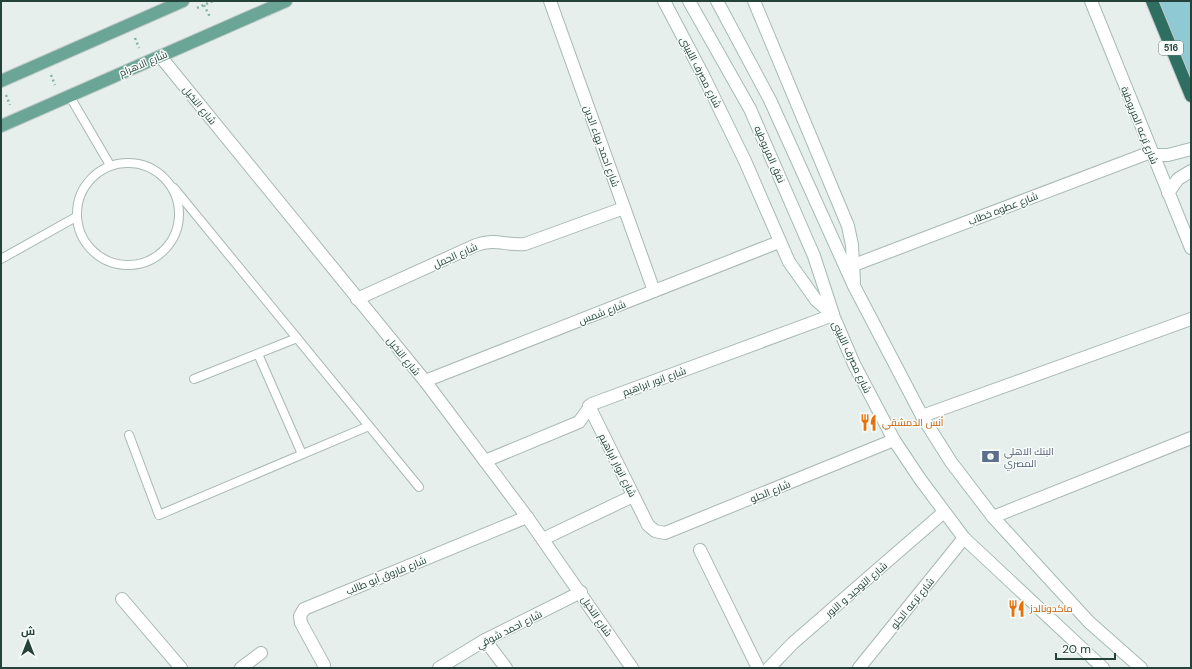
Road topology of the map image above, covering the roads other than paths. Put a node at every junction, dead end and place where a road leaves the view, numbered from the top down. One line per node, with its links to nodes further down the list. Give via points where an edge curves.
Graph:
1 (183, 1): 11 (main road)
2 (286, 1): 10 (main road, شارع الاهرام)
3 (550, 1): 21 (street, شارع احمد بهاء الدين)
4 (664, 1): 23 (street, شارع مصرف اللبينى, via 745,160)
5 (689, 1): 30 (street, نفق المريوطيه, via 750,108 814,256)
6 (717, 1): 27 (street, via 770,100)
7 (754, 1): 26 (street, via 841,207 848,226)
8 (1090, 1): 16 (street, شارع ترعه المريوطية)
9 (1152, 1): 13 (highway, 516)
10 (160, 56): 12 (main road, شارع الاهرام); 29 (street, شارع النخيل)
11 (2, 81)
12 (69, 96): 14 (main road, شارع الاهرام); 17 (lane)
13 (1191, 96)
14 (1, 126)
15 (1191, 149): 16 (street, شارع عطوه خطاب, via 1168,155)
16 (1152, 154): 20 (street, شارع ترعه المريوطية); 26 (street, شارع عطوه خطاب)
17 (110, 165): 19 (lane, via 133,162 145,165 156,170); 22 (lane, via 91,177 84,186 79,196)
18 (1191, 171): 20 (street, via 1178,180)
19 (174, 188): 22 (lane, via 180,212 174,238 166,249 144,263 117,264 105,260 85,242); 32 (lane)
20 (1168, 193): 24 (street, شارع ترعه المريوطية)
21 (624, 208): 28 (street, شارع احمد بهاء الدين); 29 (street, شارع الجمل, via 525,244 496,241 476,244)
22 (76, 217): 25 (lane)
23 (779, 242): 28 (street, شارع شمس); 30 (street, شارع مصرف اللبينى, via 789,262 816,300)
24 (1191, 248)
25 (1, 259)
26 (854, 265): 27 (street)
27 (854, 286): 37 (street)
28 (654, 291): 35 (street, شارع شمس)
29 (357, 299): 35 (street, شارع النخيل)
30 (833, 315): 36 (street, شارع انور ابراهيم); 41 (street, شارع مصرف اللبينى, via 854,364)
31 (1191, 319): 37 (street)
32 (297, 338): 33 (lane); 38 (lane)
33 (258, 354): 34 (lane); 42 (lane)
34 (194, 379)
35 (425, 381): 43 (street, شارع النخيل)
36 (589, 406): 43 (street, via 579,422); 45 (street, شارع انوار ابراهيم)
37 (922, 416): 48 (street, via 951,462)
38 (369, 426): 42 (lane); 44 (lane)
39 (129, 435): 42 (lane, via 159,515)
40 (1191, 438): 48 (street)
41 (894, 440): 46 (street, شارع مصرف اللبينى); 49 (street, شارع الحلو, via 675,531 655,531)
42 (302, 454)
43 (485, 461): 47 (street, شارع النخيل)
44 (419, 487)
45 (633, 496): 49 (street, شارع انوار ابراهيم); 51 (street)
46 (944, 512): 50 (street, شارع مصرف اللبينى); 64 (street, شارع التوحيد و النور, via 794,643)
47 (527, 517): 51 (street, شارع النخيل); 57 (street, شارع فاروق أبو طالب, via 304,609 300,616 301,623)
48 (993, 517): 67 (street, via 1089,622)
49 (648, 525)
50 (964, 538): 65 (street, شارع ترعه الحلو); 66 (street, شارع مصرف اللبينى)
51 (542, 539): 53 (street, شارع النخيل)
52 (700, 550): 63 (street)
53 (581, 592): 55 (street, شارع احمد شوقي); 62 (street, شارع النخيل)
54 (122, 599): 58 (street)
55 (485, 640): 60 (street, شارع احمد شوقي); 61 (street)
56 (261, 653): 59 (street)
57 (324, 665)
58 (181, 668)
59 (241, 668)
60 (439, 668)
61 (506, 668)
62 (632, 668)
63 (758, 668)
64 (769, 668)
65 (859, 668)
66 (1103, 668)
67 (1141, 668)

